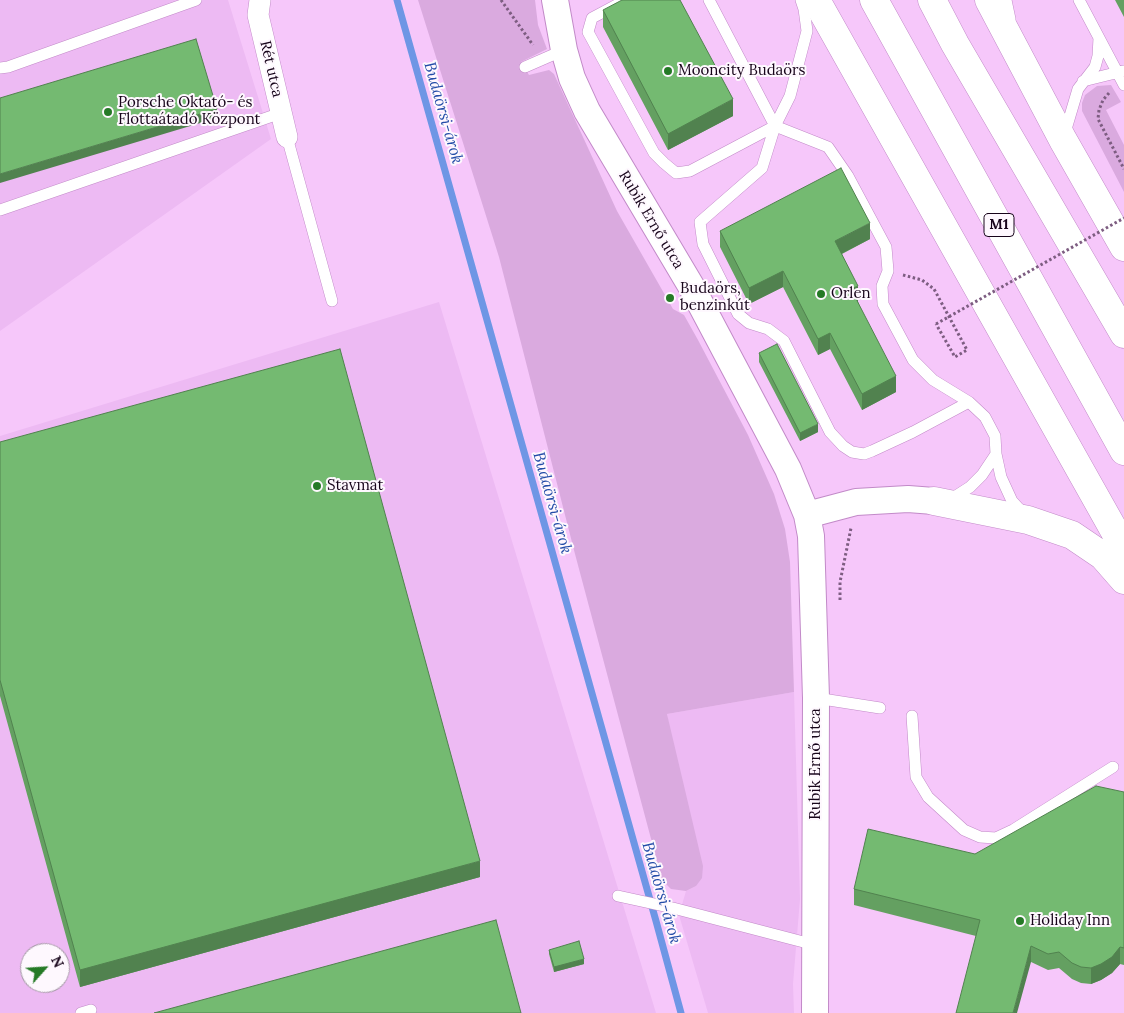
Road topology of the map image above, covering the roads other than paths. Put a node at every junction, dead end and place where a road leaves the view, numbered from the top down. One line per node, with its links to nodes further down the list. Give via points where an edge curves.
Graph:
1 (196, 0): 13 (lane)
2 (260, 0): 21 (street, Rét utca, via 258,15)
3 (555, 0): 16 (street, Rubik Ernő utca)
4 (626, 0): 22 (lane, via 592,18 588,32 654,153 664,163 676,173 690,171)
5 (709, 0): 22 (lane)
6 (801, 0): 22 (lane, via 807,31 790,96)
7 (816, 0): 35 (highway)
8 (874, 0): 30 (highway, M1)
9 (932, 0): 28 (highway)
10 (989, 0): 15 (highway)
11 (1006, 0): 15 (lane)
12 (1079, 0): 14 (lane)
13 (180, 3): 18 (lane)
14 (1099, 38): 19 (lane); 20 (lane, via 1095,67)
15 (1016, 52): 24 (highway)
16 (554, 55): 17 (lane); 33 (street, Rubik Ernő utca, via 572,78 587,111 691,286 788,469)
17 (525, 67)
18 (0, 68)
19 (1121, 77): 20 (lane)
20 (1084, 81): 24 (lane)
21 (281, 113): 23 (street, Rét utca); 25 (lane)
22 (774, 126): 29 (lane, via 828,147 848,176 886,247 888,270 882,286 883,304 913,360 933,380); 29 (lane, via 762,168 700,222 703,244 738,314 784,340 830,432 852,452 864,454 872,451)
23 (287, 137): 27 (lane)
24 (1063, 140): 26 (highway)
25 (0, 210)
26 (1124, 247)
27 (332, 301)
28 (1124, 334)
29 (969, 402): 31 (lane, via 985,417 996,436)
30 (1124, 450)
31 (996, 454): 32 (lane, via 970,487 956,496); 34 (lane, via 1001,477 1012,501)
32 (934, 501): 33 (street, via 865,502); 34 (highway)
33 (807, 514): 37 (street, Rubik Ernő utca, via 811,536)
34 (1028, 520): 36 (highway, via 1072,535 1103,556)
35 (1124, 548)
36 (1124, 580)
37 (816, 698): 38 (lane); 42 (street, Rubik Ernő utca)
38 (880, 708)
39 (912, 716): 40 (lane, via 916,777 928,797 964,830 980,837 996,838 1013,830)
40 (1113, 767)
41 (618, 896): 42 (lane)
42 (815, 945): 43 (street, Rubik Ernő utca)
43 (815, 1013)

